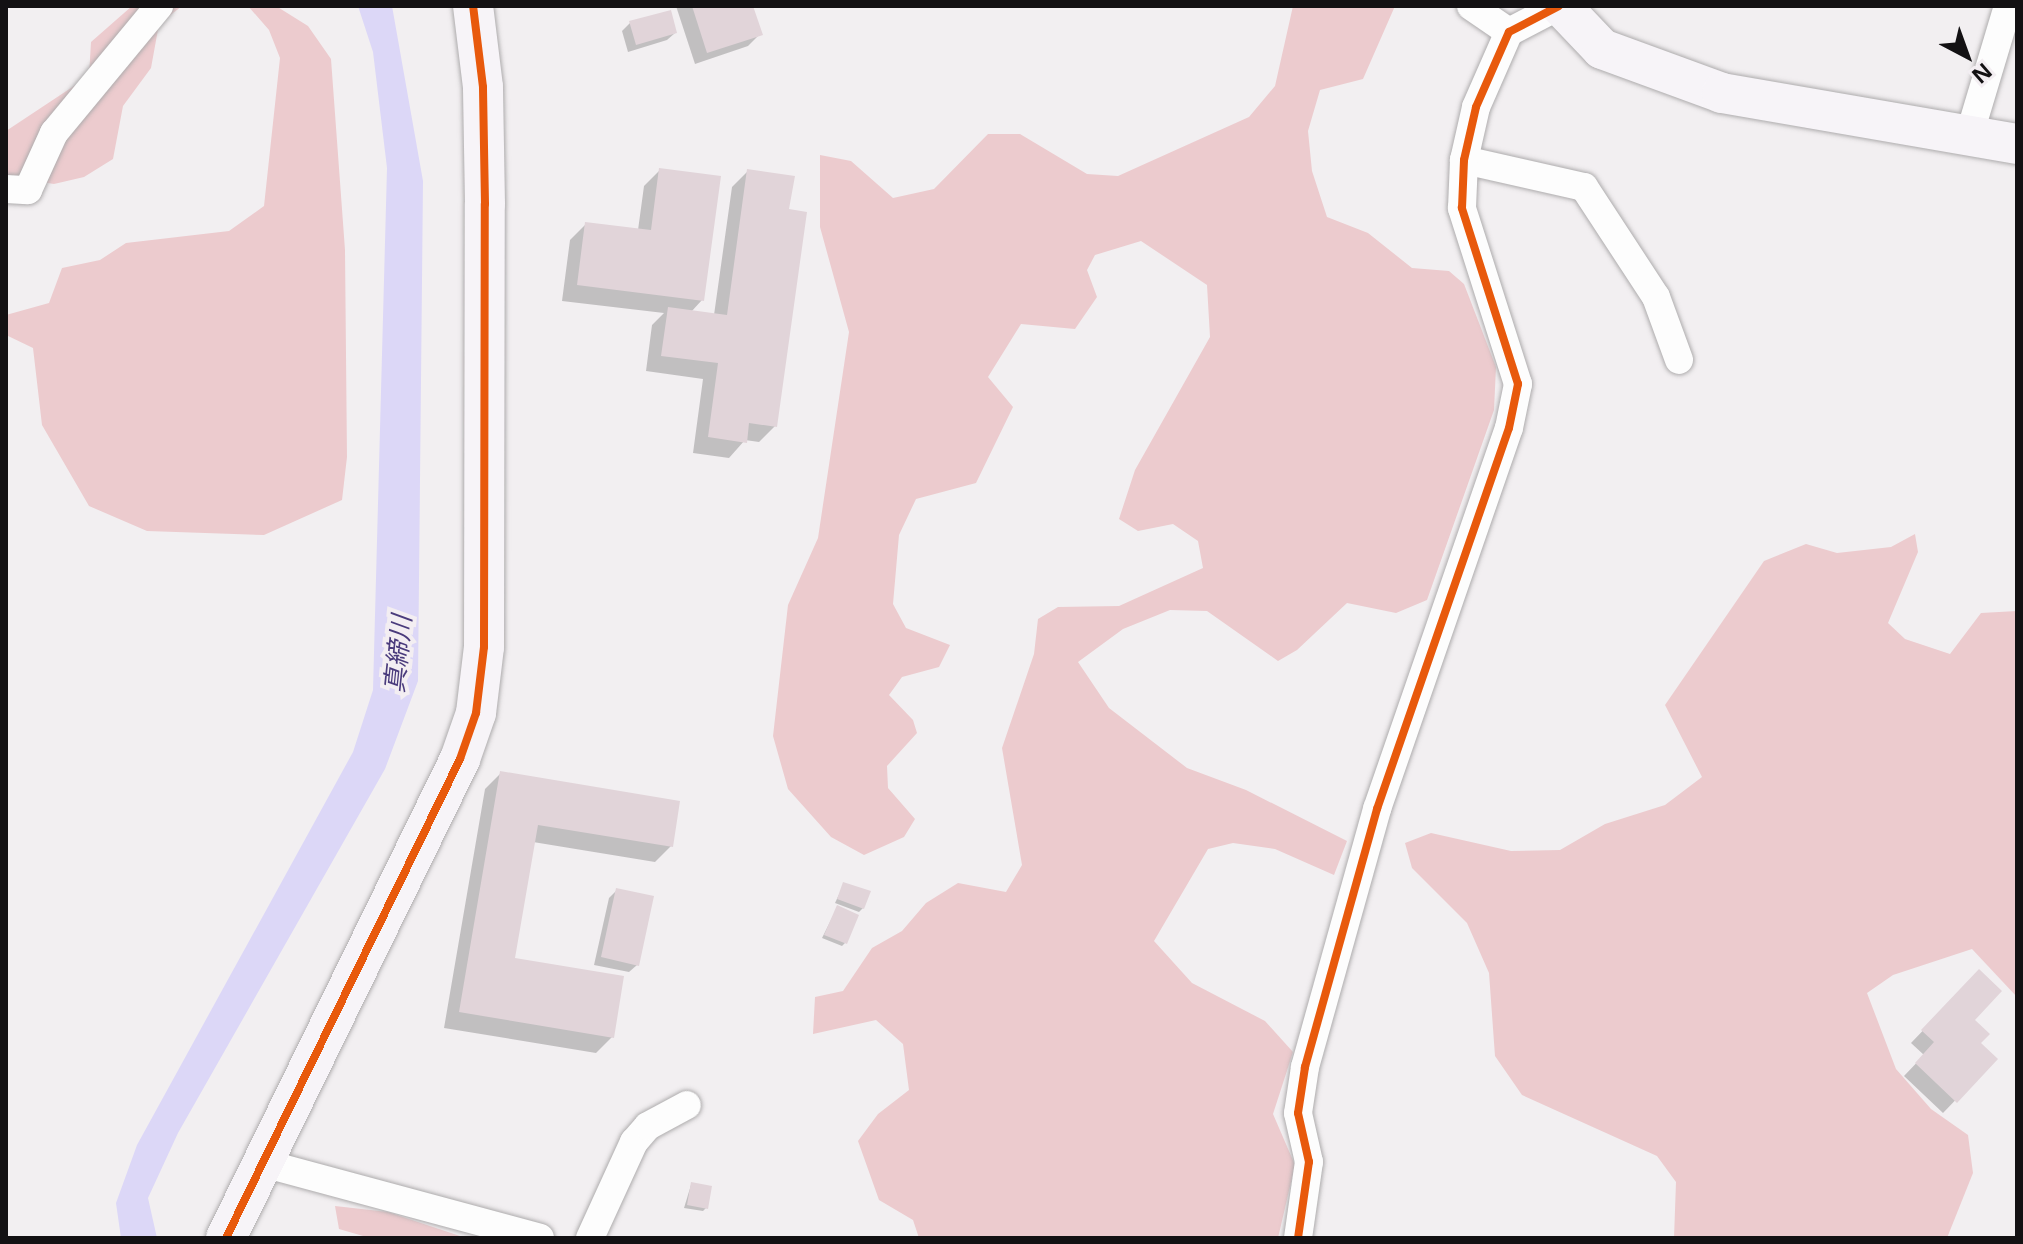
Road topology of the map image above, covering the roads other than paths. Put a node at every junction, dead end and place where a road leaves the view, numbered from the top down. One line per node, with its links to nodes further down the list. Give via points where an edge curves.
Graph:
1 (159, 6): 10 (street, via 54,133 28,190)
2 (473, 6): 13 (street, via 483,87 485,204 484,647 476,713 460,759)
3 (1471, 6): 6 (street)
4 (1560, 6): 6 (street); 7 (street, via 1602,49 1722,93)
5 (2008, 6): 7 (street)
6 (1509, 32): 9 (street, via 1476,107)
7 (1969, 136): 8 (street)
8 (2017, 144)
9 (1464, 160): 11 (street, via 1584,187 1656,297); 17 (street, via 1462,208 1518,384 1509,428 1377,809 1305,1067 1298,1113 1309,1162)
10 (6, 189)
11 (1679, 360)
12 (687, 1105): 16 (street, via 648,1126 634,1142)
13 (259, 1162): 14 (street); 15 (street)
14 (226, 1238)
15 (540, 1238)
16 (590, 1238)
17 (1298, 1238)

